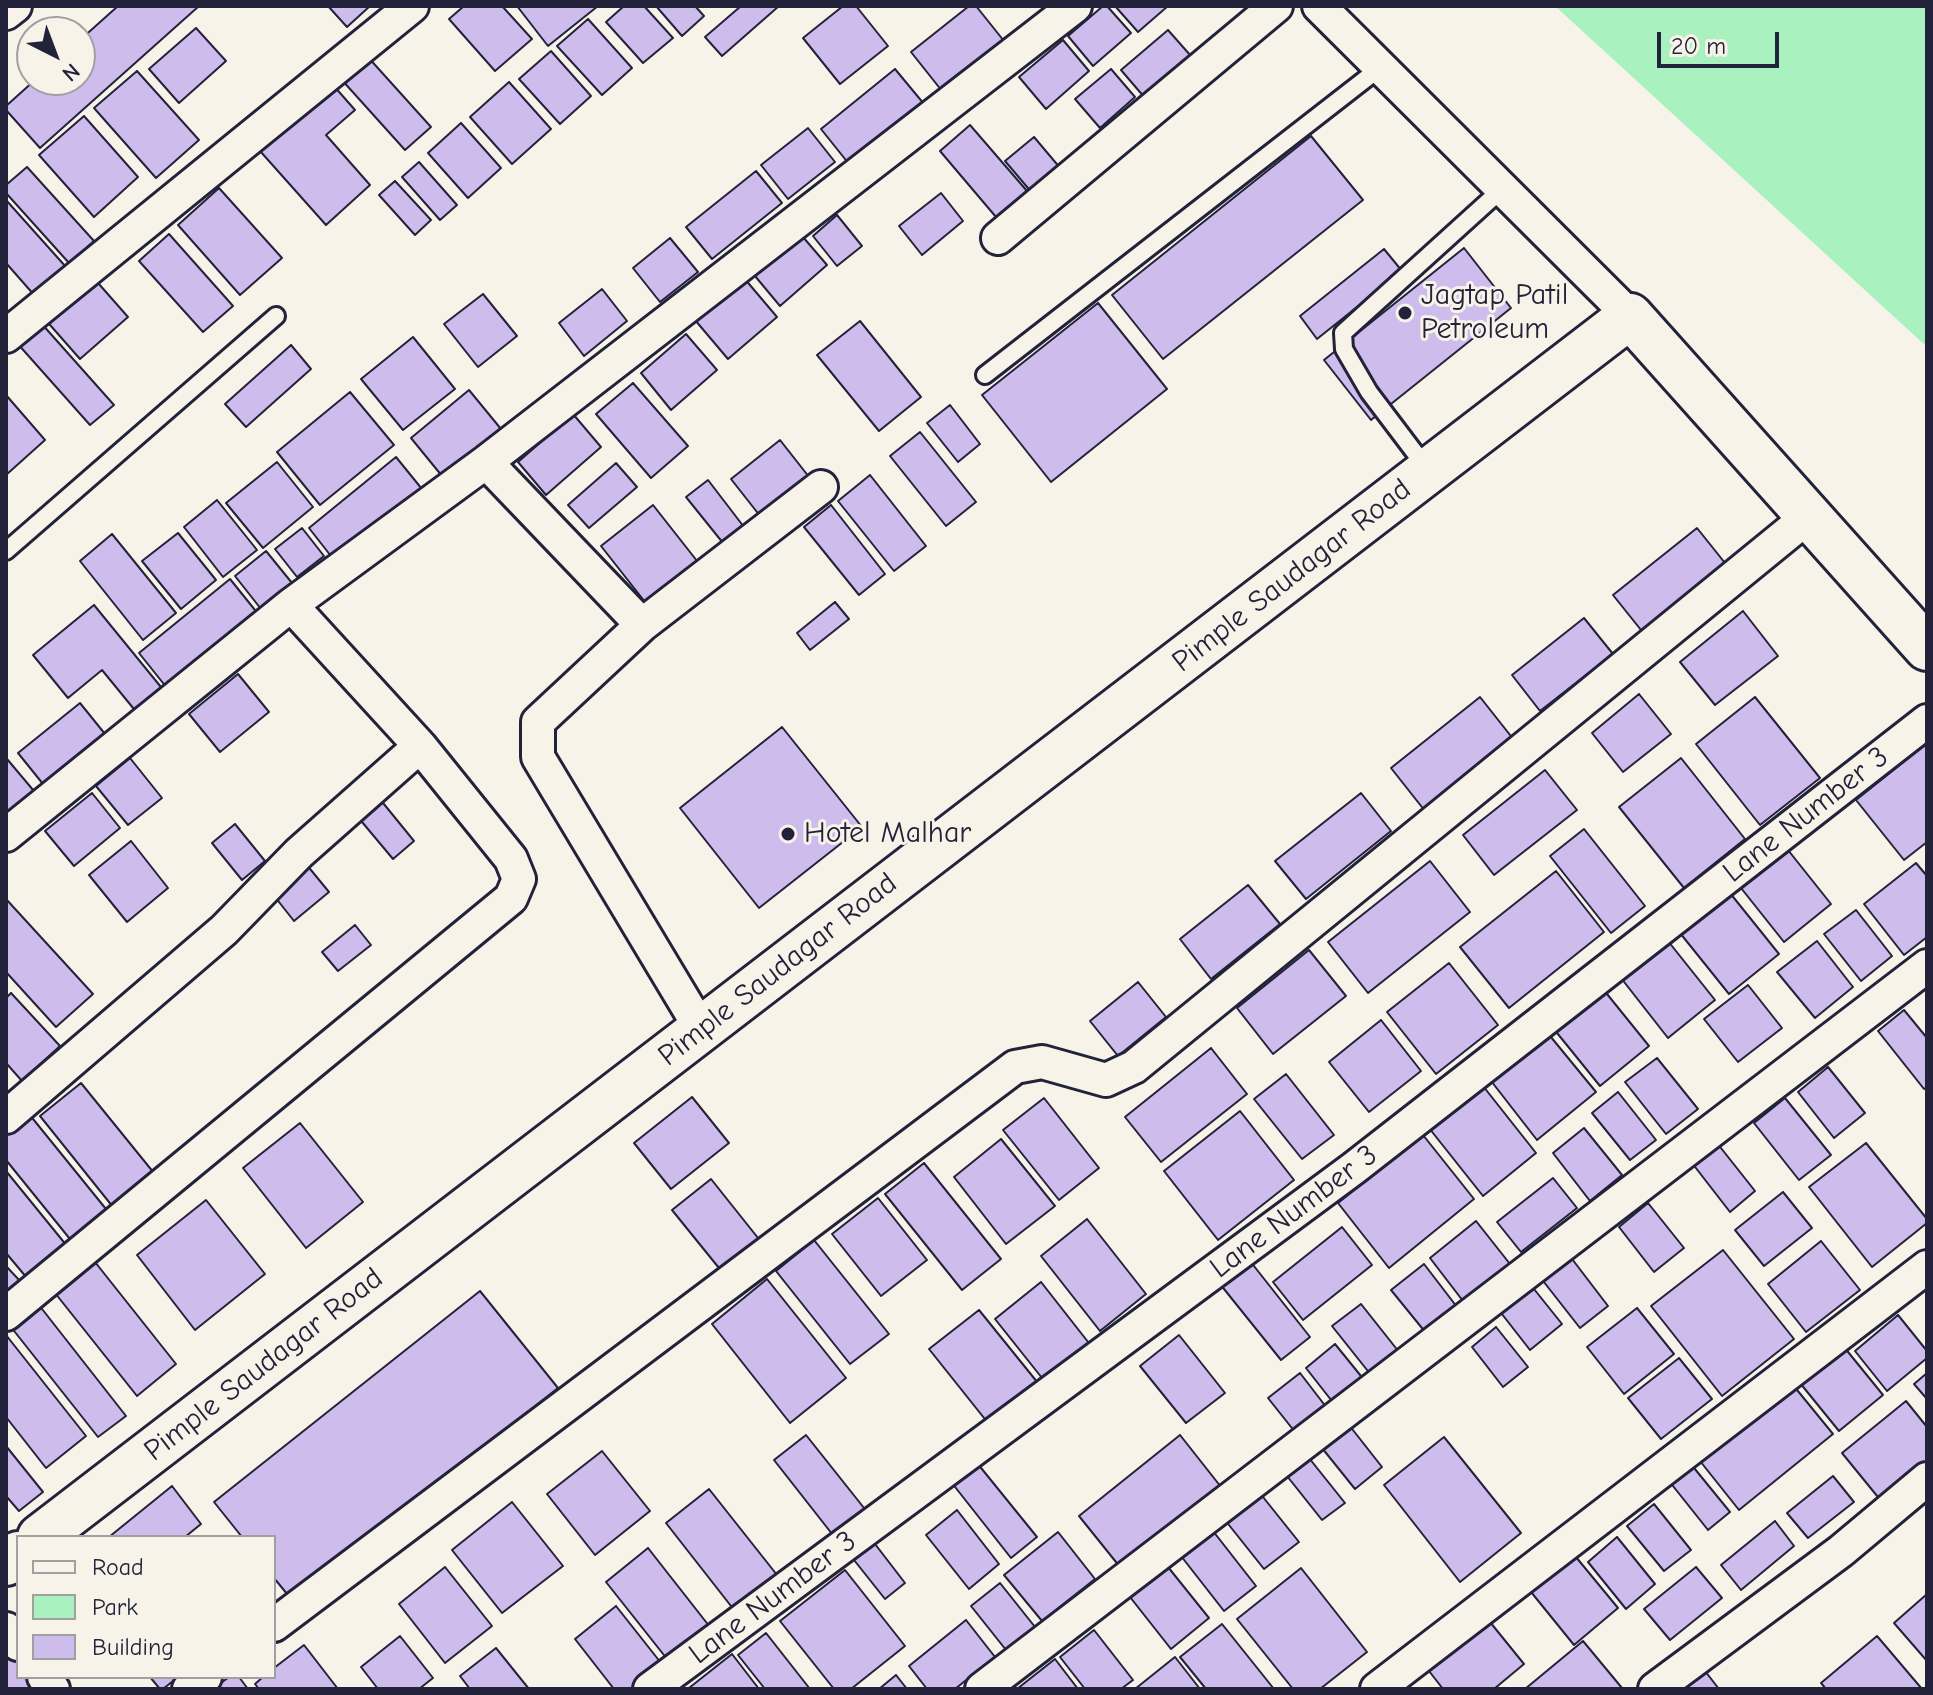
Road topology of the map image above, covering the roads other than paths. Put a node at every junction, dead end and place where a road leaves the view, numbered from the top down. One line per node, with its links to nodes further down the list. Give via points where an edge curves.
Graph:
1 (15, 6): 6 (street)
2 (412, 6): 12 (street)
3 (1075, 6): 14 (street)
4 (1276, 6): 9 (street)
5 (1319, 6): 7 (street)
6 (6, 13)
7 (1381, 67): 8 (street); 13 (lane)
8 (1502, 189): 11 (street); 15 (lane, via 1343,333 1344,349 1369,392)
9 (998, 238)
10 (276, 316): 18 (lane)
11 (1630, 316): 15 (street, Pimple Saudagar Road); 17 (street)
12 (6, 336)
13 (985, 375)
14 (486, 462): 19 (street); 20 (street)
15 (1429, 471): 26 (street, Pimple Saudagar Road)
16 (821, 487): 20 (street)
17 (1809, 516): 21 (street); 32 (street, via 1134,1067 1106,1080 1042,1062 1015,1067)
18 (6, 551)
19 (291, 605): 23 (street); 24 (street)
20 (642, 625): 26 (street, via 538,722 538,757)
21 (1927, 648)
22 (1927, 721): 33 (street, Lane Number 3, via 1354,1168)
23 (420, 746): 27 (street, via 299,853 224,930); 29 (street, via 511,859 519,879 511,898)
24 (6, 835)
25 (1927, 966): 34 (street)
26 (701, 1029): 31 (street, Pimple Saudagar Road)
27 (6, 1117)
28 (1927, 1267): 35 (street)
29 (6, 1314)
30 (1927, 1479): 36 (street, via 1841,1551)
31 (43, 1535)
32 (276, 1623)
33 (650, 1689)
34 (982, 1689)
35 (1377, 1689)
36 (1655, 1689)

